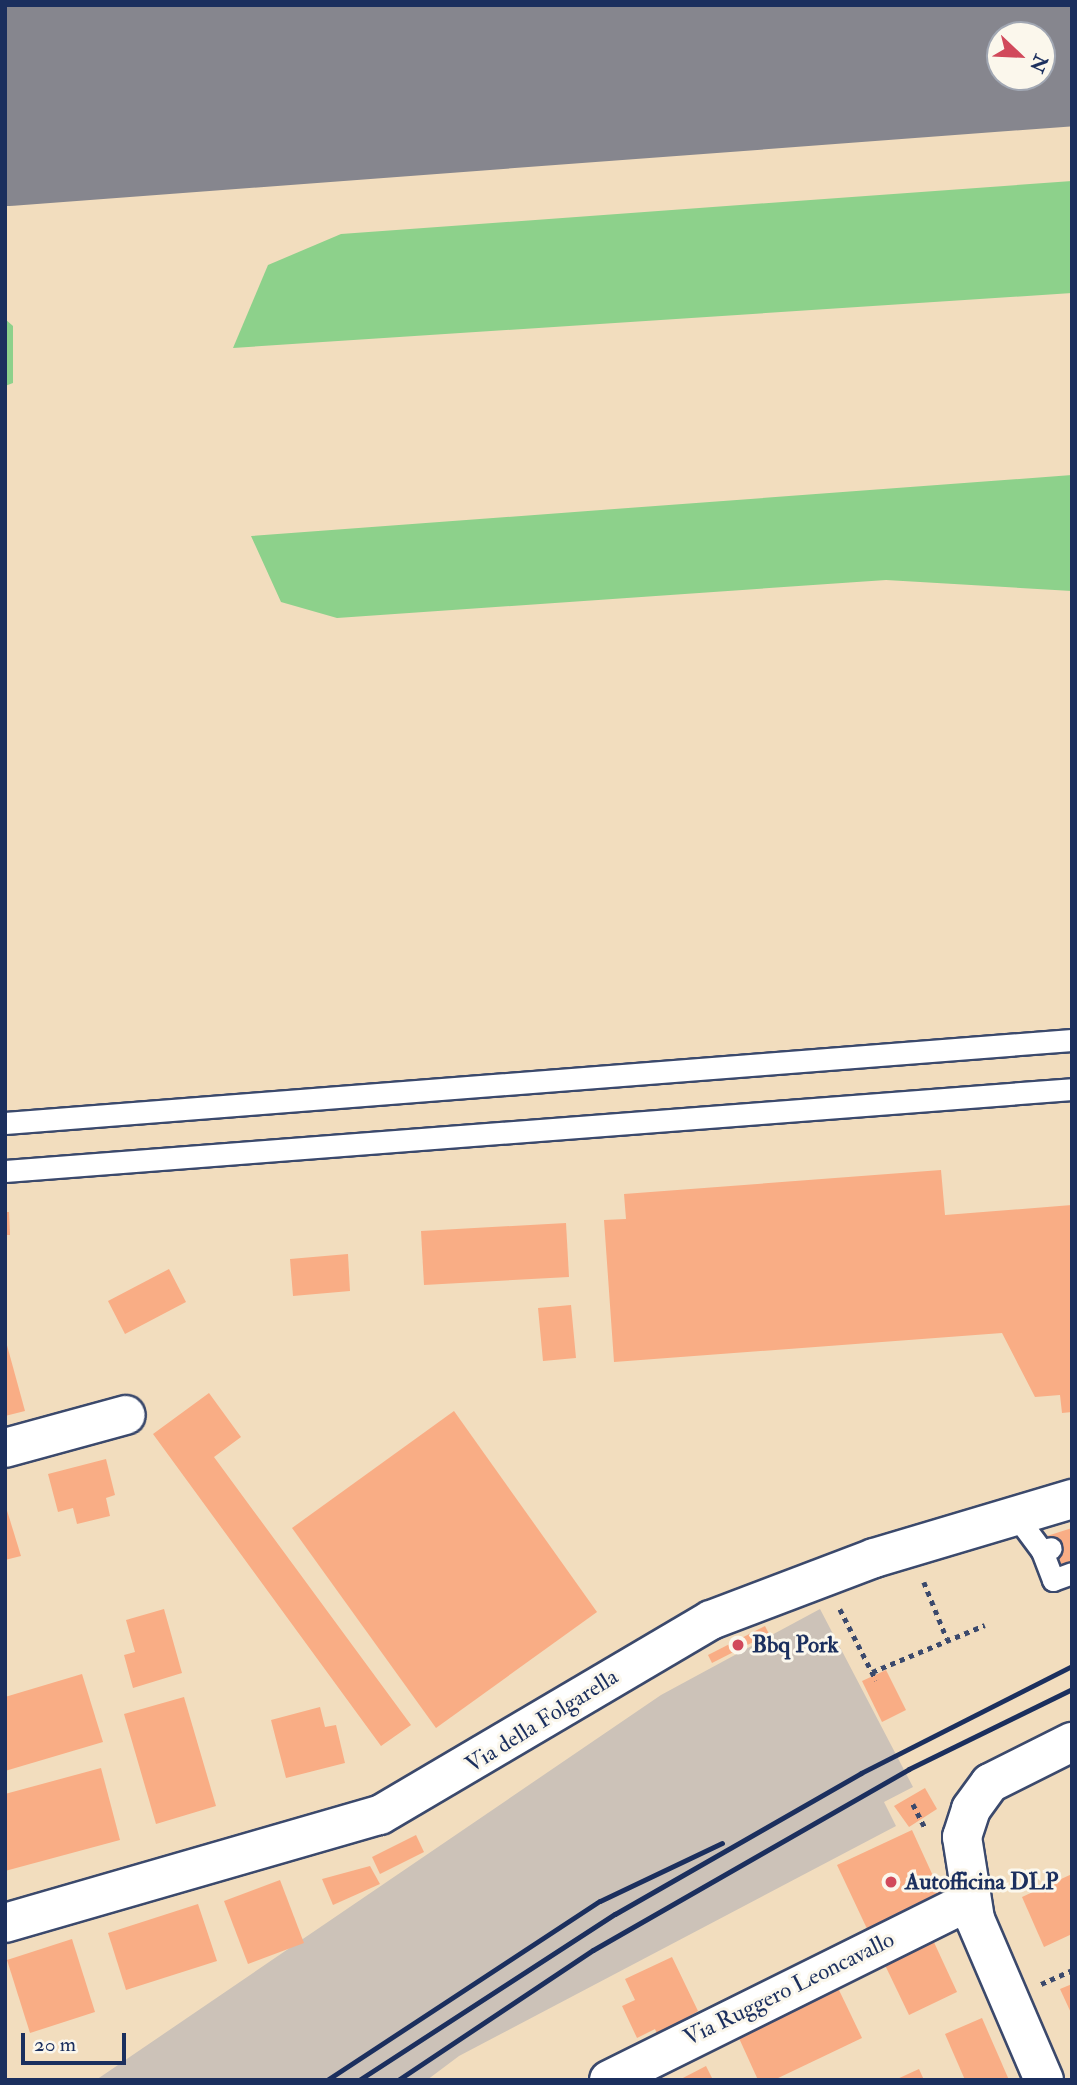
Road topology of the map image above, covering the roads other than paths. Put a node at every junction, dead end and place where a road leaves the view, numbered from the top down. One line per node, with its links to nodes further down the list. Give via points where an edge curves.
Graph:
1 (1072, 1040): 3 (lane)
2 (1072, 1089): 4 (lane)
3 (5, 1123)
4 (5, 1171)
5 (126, 1415): 6 (street)
6 (5, 1448)
7 (1072, 1499): 8 (street, Via della Folgarella)
8 (1016, 1516): 9 (lane, via 1047,1550 1053,1580); 12 (street, Via della Folgarella, via 852,1565 711,1620 380,1815)
9 (1072, 1573)
10 (1072, 1742): 11 (street, via 1002,1774 979,1796 965,1821 961,1854)
11 (970, 1901): 13 (street, Via Ruggero Leoncavallo); 14 (street)
12 (5, 1923)
13 (609, 2080)
14 (1044, 2080)

